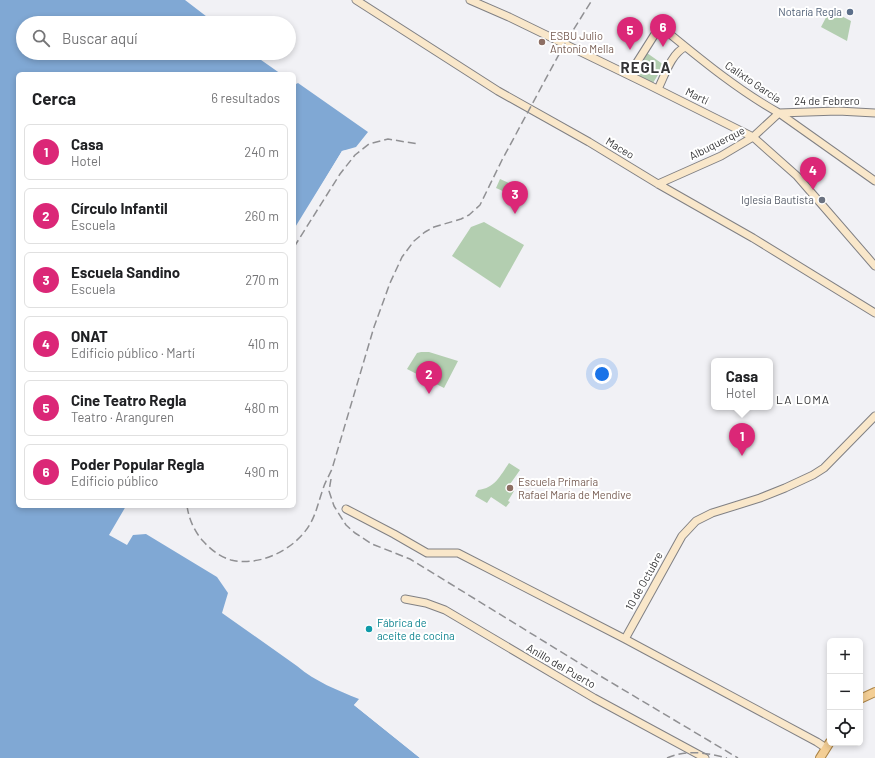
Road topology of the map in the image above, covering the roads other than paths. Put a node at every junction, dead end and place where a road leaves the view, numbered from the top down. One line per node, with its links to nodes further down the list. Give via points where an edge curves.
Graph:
1 (356, 0): 10 (main road, Maceo, via 498,91 602,149)
2 (470, 0): 4 (main road, Martí)
3 (685, 47): 4 (main road, Calixto García, via 660,26); 5 (main road, via 679,50); 7 (main road, Calixto García)
4 (629, 75): 5 (main road, Martí)
5 (658, 89): 8 (main road, Martí)
6 (875, 112): 7 (main road, 24 de Febrero)
7 (778, 113): 8 (main road, Albuquerque); 9 (main road, Calixto García)
8 (753, 137): 10 (main road, Albuquerque, via 721,156); 11 (main road, Martí, via 797,176)
9 (875, 181)
10 (658, 184): 12 (main road, Maceo, via 753,238)
11 (875, 266)
12 (875, 313)
13 (875, 416): 16 (main road, 10 de Octubre, via 824,468 813,475 760,498 696,520 682,536)
14 (346, 509): 16 (main road, via 427,553 458,553)
15 (405, 599): 21 (main road, Anillo del Puerto, via 446,610 594,698)
16 (624, 639): 19 (main road, via 817,742)
17 (875, 692): 18 (main road)
18 (863, 698)
19 (827, 745)
20 (827, 746): 22 (main road)
21 (705, 758)
22 (820, 758)

